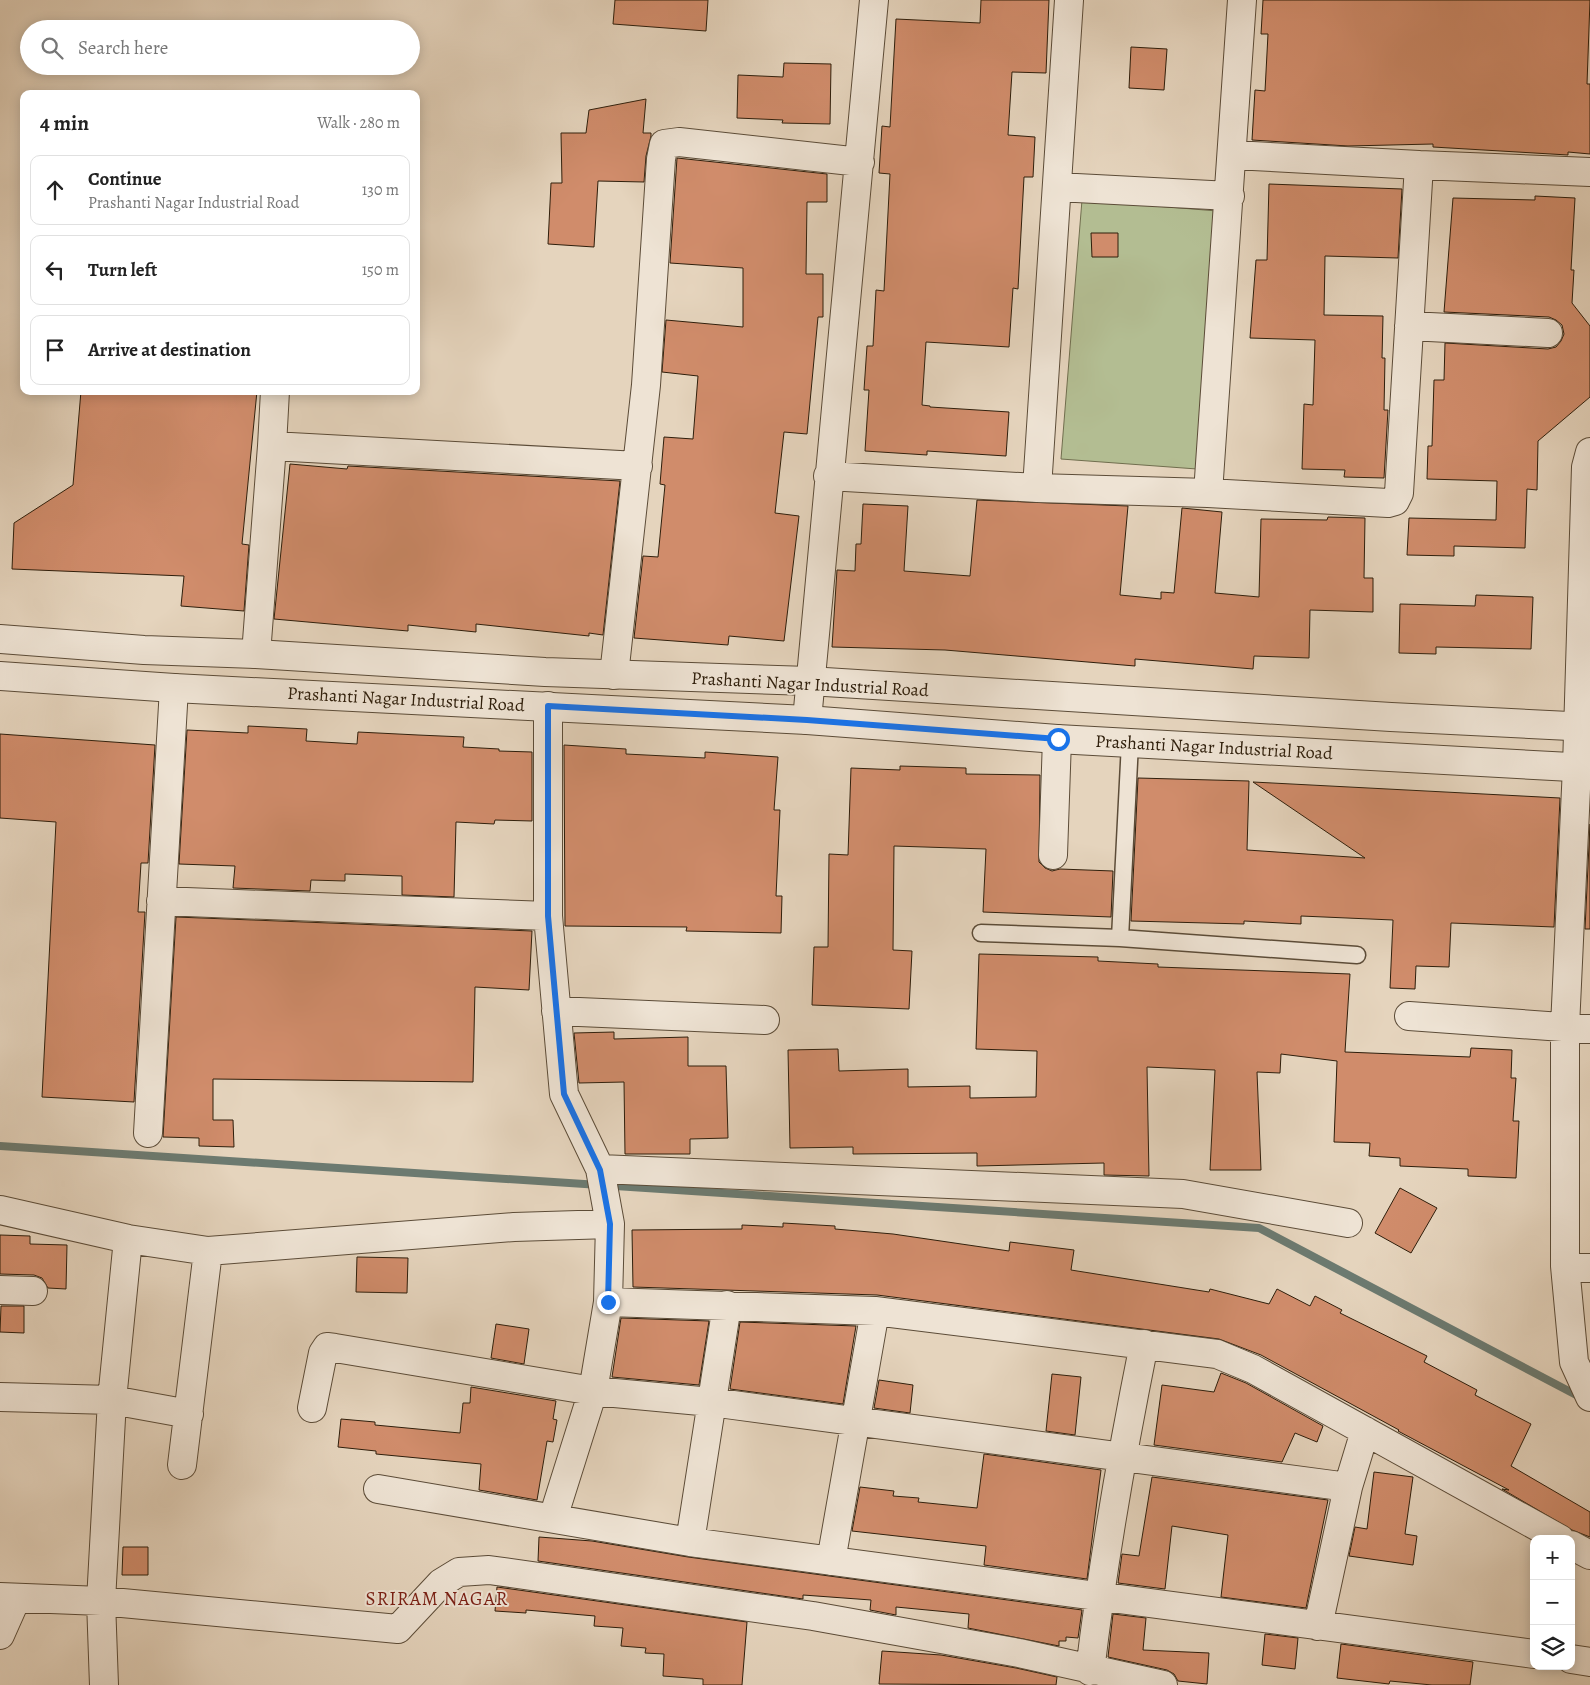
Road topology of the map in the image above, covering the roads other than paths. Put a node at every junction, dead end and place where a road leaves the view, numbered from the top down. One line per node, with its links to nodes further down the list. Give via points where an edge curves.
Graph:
1 (874, 0): 5 (street)
2 (1069, 0): 8 (street)
3 (1242, 0): 4 (street)
4 (1233, 155): 6 (street); 9 (street)
5 (860, 162): 15 (street, via 679,142 664,144); 16 (street)
6 (1419, 165): 7 (street); 10 (street)
7 (1590, 172)
8 (1057, 187): 9 (street); 17 (street)
9 (1230, 196): 18 (street)
10 (1409, 326): 11 (street); 18 (street, via 1396,500 1388,503)
11 (1548, 334)
12 (275, 395): 13 (street)
13 (272, 446): 15 (street); 20 (street)
14 (1589, 462): 27 (street)
15 (638, 466): 21 (street)
16 (828, 476): 17 (street); 23 (street)
17 (1037, 488): 18 (street)
18 (1208, 493)
19 (0, 639): 20 (street, Prashanti Nagar Industrial Road, via 144,650)
20 (256, 654): 21 (street, Prashanti Nagar Industrial Road)
21 (614, 675): 23 (street, Prashanti Nagar Industrial Road)
22 (0, 676): 24 (street, Prashanti Nagar Industrial Road)
23 (809, 682): 26 (street); 27 (street, Prashanti Nagar Industrial Road)
24 (174, 688): 25 (street, Prashanti Nagar Industrial Road); 32 (street)
25 (548, 706): 26 (street, Prashanti Nagar Industrial Road); 33 (street)
26 (807, 720): 28 (street, Prashanti Nagar Industrial Road)
27 (1584, 726): 30 (street)
28 (1058, 739): 29 (street, Prashanti Nagar Industrial Road); 31 (street)
29 (1130, 743): 30 (street, Prashanti Nagar Industrial Road); 35 (lane)
30 (1583, 767): 40 (street)
31 (1053, 855)
32 (161, 901): 33 (street); 41 (street)
33 (548, 916): 37 (street)
34 (981, 933): 35 (lane)
35 (1120, 938): 36 (lane)
36 (1357, 955)
37 (556, 1011): 39 (street); 42 (street, via 564,1094)
38 (1409, 1016): 40 (street)
39 (765, 1020)
40 (1578, 1028): 48 (street)
41 (148, 1133)
42 (600, 1173): 44 (street, via 1183,1194); 45 (street)
43 (0, 1210): 46 (street)
44 (1348, 1223)
45 (610, 1224): 47 (street, via 514,1227); 51 (street)
46 (128, 1239): 47 (street); 58 (street)
47 (208, 1251): 61 (street)
48 (1577, 1267): 55 (street, via 1574,1362)
49 (0, 1290): 50 (street)
50 (33, 1291)
51 (608, 1302): 52 (street); 56 (street)
52 (727, 1305): 53 (street); 59 (street)
53 (875, 1311): 54 (street); 62 (street)
54 (1144, 1344): 63 (street, via 1217,1354 1253,1369); 64 (street)
55 (1586, 1390)
56 (593, 1392): 59 (street); 60 (street, via 327,1348 323,1353); 68 (street)
57 (0, 1397): 58 (street)
58 (112, 1400): 61 (street); 76 (street)
59 (712, 1402): 62 (street); 70 (street)
60 (312, 1408)
61 (189, 1414): 65 (street)
62 (856, 1421): 64 (street); 73 (street)
63 (1365, 1431): 66 (street); 69 (street)
64 (1121, 1455): 66 (street); 74 (street)
65 (182, 1465)
66 (1348, 1487): 77 (street)
67 (378, 1489): 68 (street)
68 (553, 1518): 70 (street)
69 (1553, 1535)
70 (690, 1542): 73 (street)
71 (1575, 1547): 72 (street)
72 (1590, 1555)
73 (831, 1561): 74 (street)
74 (1099, 1597): 77 (street); 82 (street)
75 (8, 1598): 76 (street); 78 (street)
76 (101, 1601): 82 (street, via 398,1629 441,1583 460,1572 489,1570 812,1616 1019,1653); 83 (street)
77 (1318, 1626): 79 (street)
78 (0, 1635)
79 (1530, 1653)
80 (1575, 1660): 81 (street)
81 (1590, 1662)
82 (1090, 1671): 84 (street)
83 (104, 1685)
84 (1163, 1685)

